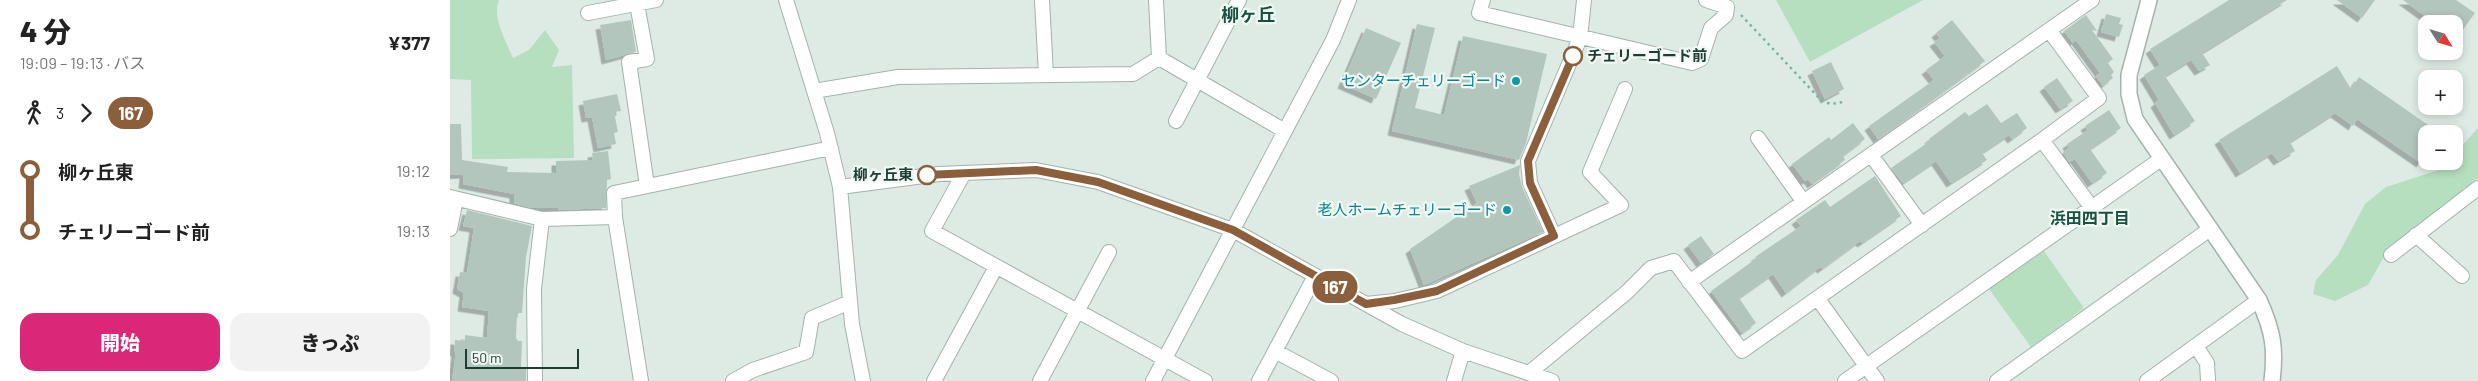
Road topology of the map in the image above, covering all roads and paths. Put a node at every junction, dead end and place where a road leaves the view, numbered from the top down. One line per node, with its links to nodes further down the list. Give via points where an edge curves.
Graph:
1 (656, 0): 12 (street)
2 (786, 0): 21 (street)
3 (1042, 0): 18 (street)
4 (1156, 0): 17 (street)
5 (1239, 0): 19 (street)
6 (1349, 0): 24 (street, via 1333,40)
7 (1483, 0): 16 (street, via 1479,13)
8 (1584, 0): 16 (street)
9 (1706, 0): 13 (street)
10 (2092, 0): 15 (street)
11 (2149, 0): 29 (street, via 2129,75 2129,94 2135,119)
12 (637, 4): 14 (street); 31 (street, via 647,59 629,62)
13 (1727, 6): 16 (street, via 1726,14 1711,28 1701,59 1692,63); 22 (path, via 1735,9 1822,101 1831,104)
14 (588, 13)
15 (2049, 30): 26 (street, via 2099,98); 28 (street)
16 (1580, 38): 44 (street, via 1528,161 1530,183)
17 (1159, 58): 18 (street, via 1134,74); 19 (street)
18 (1046, 75): 21 (street, via 898,77)
19 (1197, 81): 23 (street); 24 (street)
20 (1625, 89): 44 (street, via 1590,172 1621,205)
21 (814, 91): 27 (street)
22 (1843, 102)
23 (1176, 121)
24 (1284, 131): 42 (street)
25 (1758, 138): 35 (street)
26 (2042, 140): 36 (street); 39 (street)
27 (830, 148): 31 (street); 32 (street)
28 (1870, 155): 35 (street); 39 (street)
29 (2161, 159): 36 (street); 41 (street)
30 (964, 173): 32 (street); 42 (street, via 1036,170 1098,182); 47 (street, via 932,232)
31 (647, 186): 37 (street, via 614,193)
32 (840, 187): 53 (street)
33 (2478, 188): 43 (street)
34 (453, 198): 38 (street); 40 (street)
35 (1803, 201): 50 (street)
36 (2092, 208): 60 (street)
37 (615, 217): 38 (street); 63 (street)
38 (542, 219): 62 (street, via 534,289)
39 (1922, 225): 51 (street)
40 (450, 229)
41 (2210, 229): 52 (street); 76 (street)
42 (1233, 230): 48 (street); 59 (street)
43 (2416, 235): 46 (street); 49 (street)
44 (1554, 236): 54 (street, via 1437,291)
45 (1109, 252): 55 (street)
46 (2390, 255)
47 (996, 267): 55 (street); 66 (street)
48 (1315, 276): 54 (street); 57 (street)
49 (2462, 276)
50 (1689, 282): 51 (street, via 1742,352); 61 (street, via 1674,261 1651,268 1627,292)
51 (1818, 299): 60 (street)
52 (2259, 300): 56 (street); 79 (street, via 2268,320 2275,353)
53 (850, 302): 64 (street, via 812,318 806,352 753,370); 65 (street)
54 (1366, 304): 58 (street)
55 (1077, 311): 59 (street); 67 (street)
56 (2196, 346): 77 (street); 78 (street, via 2207,363)
57 (1275, 351): 70 (street); 71 (street)
58 (1463, 352): 61 (street); 72 (street)
59 (1164, 359): 68 (street); 69 (street)
60 (1866, 367): 74 (street); 75 (street)
61 (1528, 373): 73 (street)
62 (535, 381)
63 (641, 381)
64 (733, 381)
65 (863, 381)
66 (934, 381)
67 (1040, 381)
68 (1153, 381)
69 (1205, 381)
70 (1259, 381)
71 (1332, 381)
72 (1454, 381)
73 (1552, 381)
74 (1845, 381)
75 (1877, 381)
76 (1997, 381)
77 (2146, 381)
78 (2208, 381)
79 (2272, 381)

